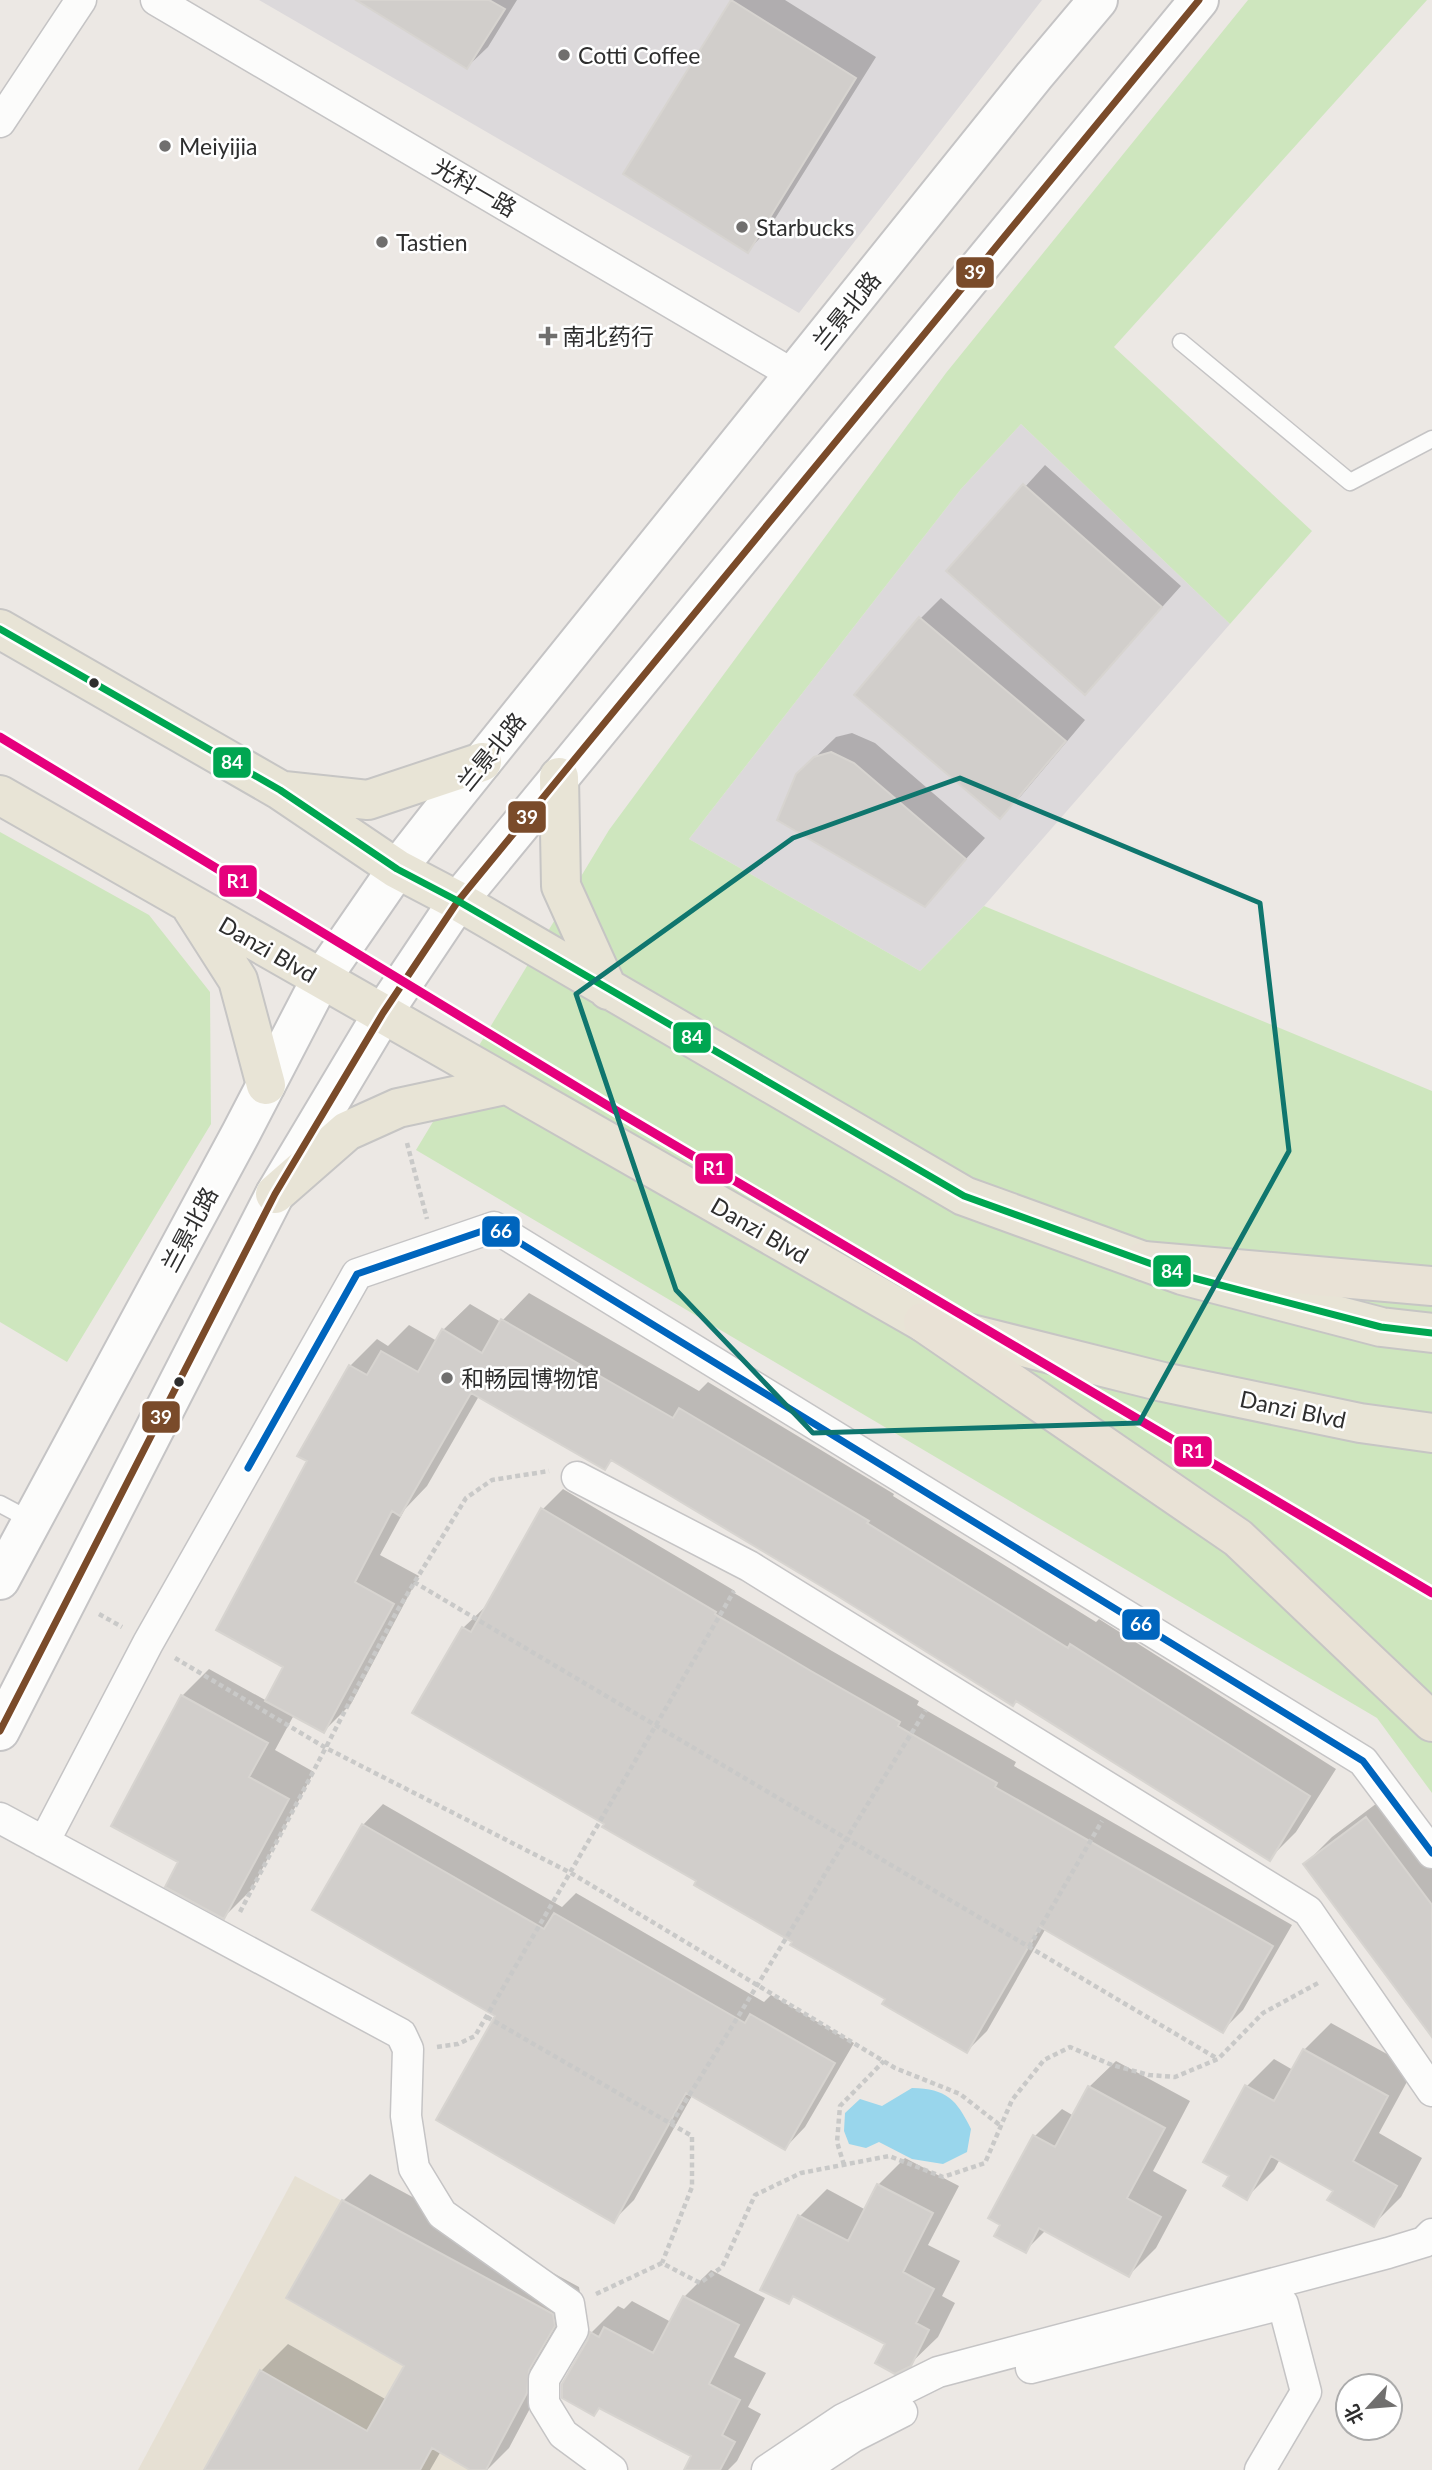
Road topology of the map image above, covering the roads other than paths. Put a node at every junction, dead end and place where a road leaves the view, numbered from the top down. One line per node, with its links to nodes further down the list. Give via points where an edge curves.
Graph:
1 (80, 0): 5 (street)
2 (156, 0): 7 (street, 光科一路)
3 (1098, 0): 7 (main road, 兰景北路)
4 (1199, 0): 11 (main road)
5 (0, 122)
6 (1181, 342): 8 (lane, via 1350,482)
7 (794, 375): 10 (main road, 兰景北路)
8 (1432, 439)
9 (0, 629): 12 (main road)
10 (482, 762): 12 (main road, via 368,800); 14 (main road, 兰景北路)
11 (559, 777): 15 (main road); 18 (main road, via 561,886)
12 (280, 790): 14 (main road)
13 (0, 795): 16 (main road, Danzi Blvd)
14 (397, 869): 15 (main road); 17 (main road, 兰景北路)
15 (458, 901): 18 (main road); 19 (main road)
16 (189, 904): 17 (main road, Danzi Blvd); 20 (main road, via 238,980)
17 (321, 979): 19 (main road, Danzi Blvd); 20 (main road, 兰景北路)
18 (608, 990): 25 (main road, via 964,1196)
19 (383, 1013): 21 (main road, Danzi Blvd); 22 (main road)
20 (266, 1085): 23 (main road, 兰景北路)
21 (505, 1085): 22 (main road, via 398,1108 347,1131); 27 (main road, Danzi Blvd)
22 (275, 1194): 24 (main road)
23 (199, 1210): 24 (main road); 31 (main road, 兰景北路)
24 (252, 1238): 34 (main road)
25 (1144, 1261): 26 (highway); 28 (main road, via 1381,1327)
26 (1432, 1286)
27 (923, 1322): 29 (main road, Danzi Blvd, via 1163,1382 1360,1423); 33 (highway, via 1238,1538)
28 (1432, 1332)
29 (1432, 1433)
30 (577, 1478): 38 (street, via 749,1566 1308,1912)
31 (16, 1513): 32 (main road, 兰景北路)
32 (0, 1580)
33 (1432, 1722)
34 (0, 1731)
35 (0, 1818): 36 (street)
36 (44, 1842): 37 (street, via 148,1643 357,1274 494,1227 1363,1761); 40 (street, via 401,2034 408,2049 406,2116 414,2168 442,2214 569,2304 573,2330 544,2379 544,2403 563,2434)
37 (1432, 1853)
38 (1432, 2091)
39 (1432, 2234): 41 (street, via 1424,2242 1388,2253 938,2372 843,2419)
40 (612, 2470)
41 (767, 2470)
42 (803, 2470): 43 (street, via 853,2437 946,2390 1283,2304 1306,2392)
43 (1260, 2470)

